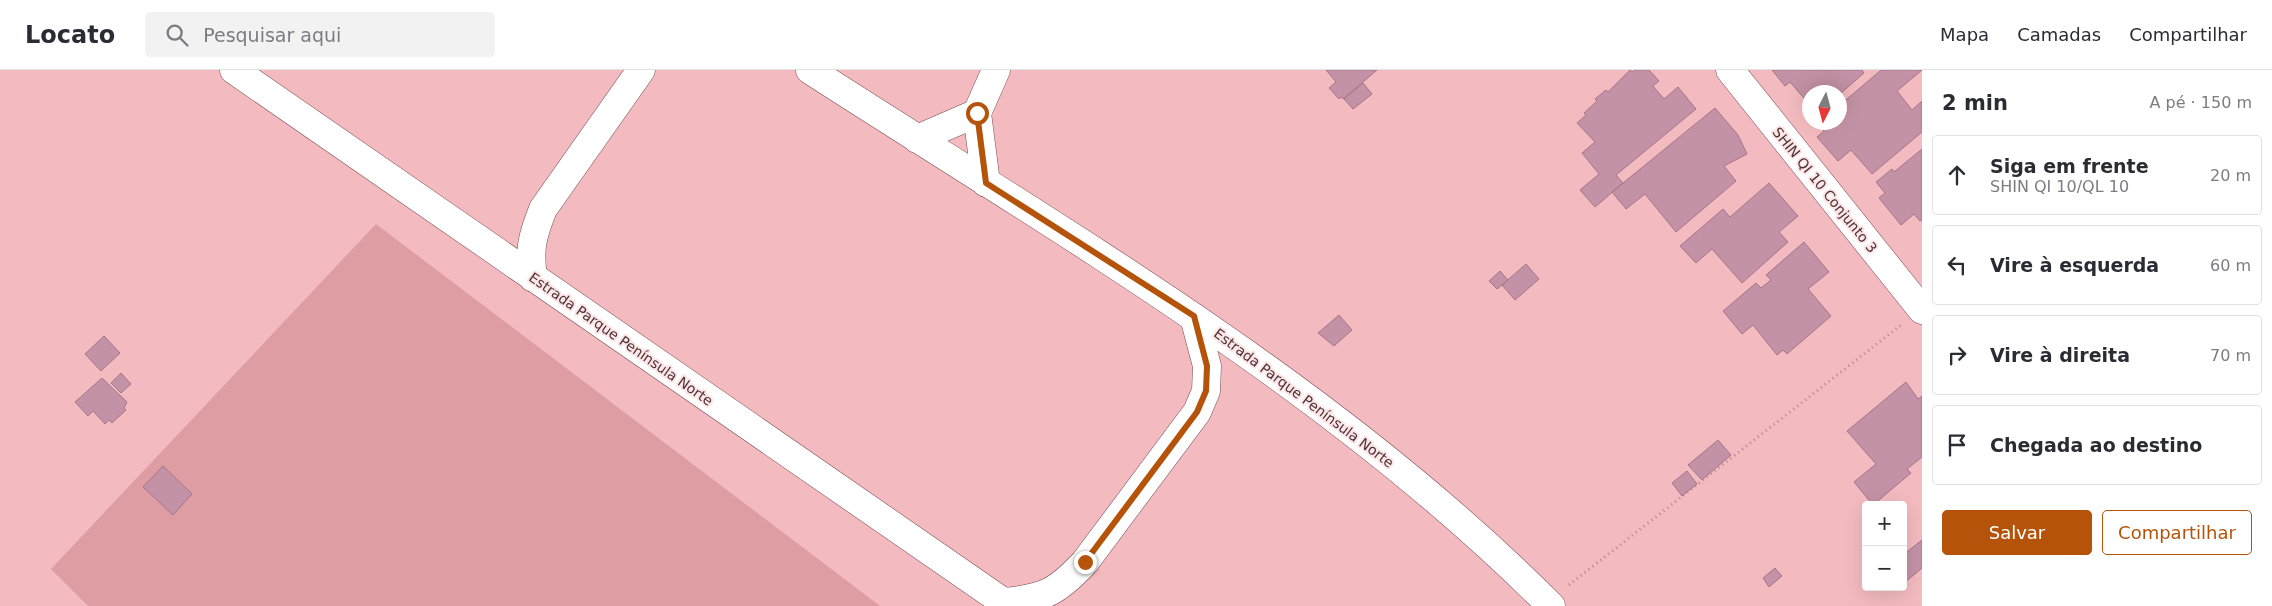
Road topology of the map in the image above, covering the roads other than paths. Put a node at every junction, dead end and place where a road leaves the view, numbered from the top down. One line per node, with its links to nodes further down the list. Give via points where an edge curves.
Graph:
1 (234, 70): 9 (main road, Estrada Parque Península Norte)
2 (641, 70): 9 (main road, via 543,209 530,254)
3 (810, 70): 7 (main road, Estrada Parque Península Norte)
4 (996, 70): 6 (main road)
5 (1730, 70): 10 (main road, SHIN QI 10 Conjunto 3)
6 (977, 113): 7 (main road); 8 (main road)
7 (918, 139): 8 (main road, Estrada Parque Península Norte)
8 (986, 183): 11 (main road, Estrada Parque Península Norte)
9 (533, 278): 12 (main road, Estrada Parque Península Norte)
10 (1922, 309)
11 (1194, 316): 12 (main road, via 1207,366 1206,391 1197,412 1071,577 1033,600); 13 (main road, Estrada Parque Península Norte, via 1360,437 1452,514)
12 (1006, 604)
13 (1549, 604)

